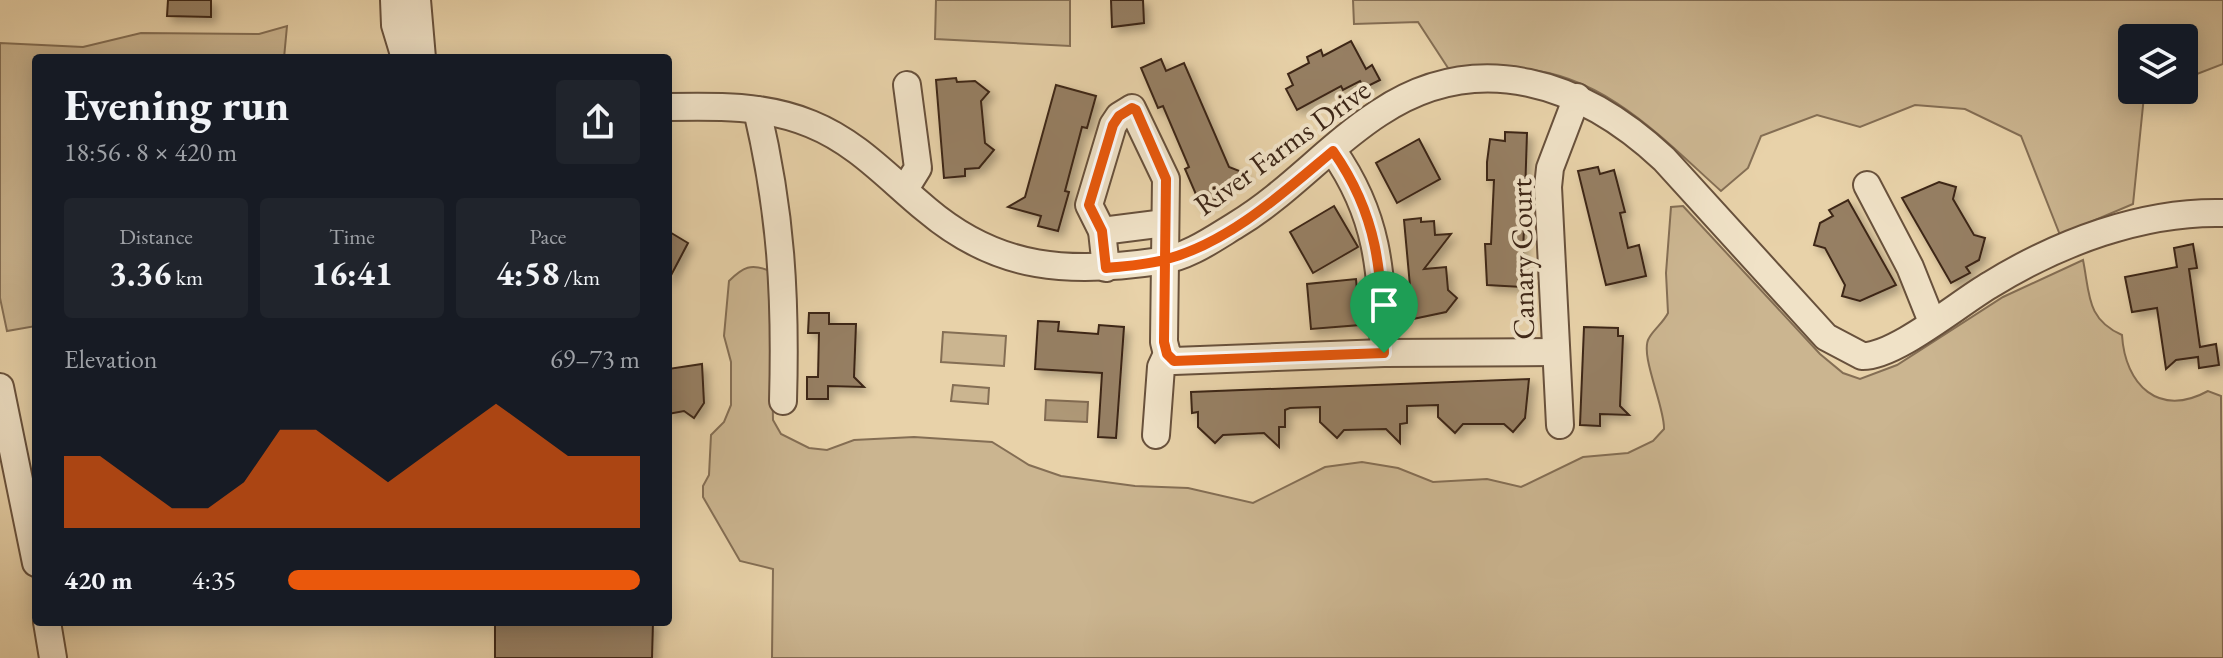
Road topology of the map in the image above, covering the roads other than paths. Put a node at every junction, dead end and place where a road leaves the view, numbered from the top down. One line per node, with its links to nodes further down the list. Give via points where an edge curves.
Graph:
1 (394, 0): 3 (street)
2 (417, 0): 4 (street)
3 (404, 54)
4 (422, 54)
5 (907, 85): 11 (street, via 918,168)
6 (1577, 97): 9 (street, River Farms Drive, via 1520,80 1460,80 1397,102); 17 (street, River Farms Drive, via 1635,132 1664,159 1833,343 1853,354 1877,355); 18 (street, Canary Court, via 1549,178)
7 (672, 107): 8 (street, River Farms Drive)
8 (757, 110): 11 (street, River Farms Drive, via 799,119 835,136); 22 (street, via 783,250)
9 (1333, 151): 15 (street, River Farms Drive, via 1259,211); 19 (street, via 1373,227)
10 (1867, 185): 17 (street)
11 (905, 189): 16 (street, River Farms Drive, via 931,214 995,252 1053,267)
12 (2223, 213): 17 (street, River Farms Drive, via 2169,216 2109,230 2021,267)
13 (1165, 223): 14 (street); 14 (street, via 1166,179 1132,108 1113,125 1089,205); 15 (street)
14 (1102, 231): 16 (street)
15 (1165, 260): 16 (street, River Farms Drive); 20 (street)
16 (1106, 268)
17 (1932, 322)
18 (1555, 352): 19 (street); 23 (street, Canary Court)
19 (1384, 353): 20 (street, via 1182,362)
20 (1167, 354): 24 (street, via 1161,367)
21 (0, 387): 25 (street)
22 (783, 401)
23 (1560, 425)
24 (1156, 435)
25 (32, 543)
26 (48, 626): 27 (street)
27 (53, 658)

